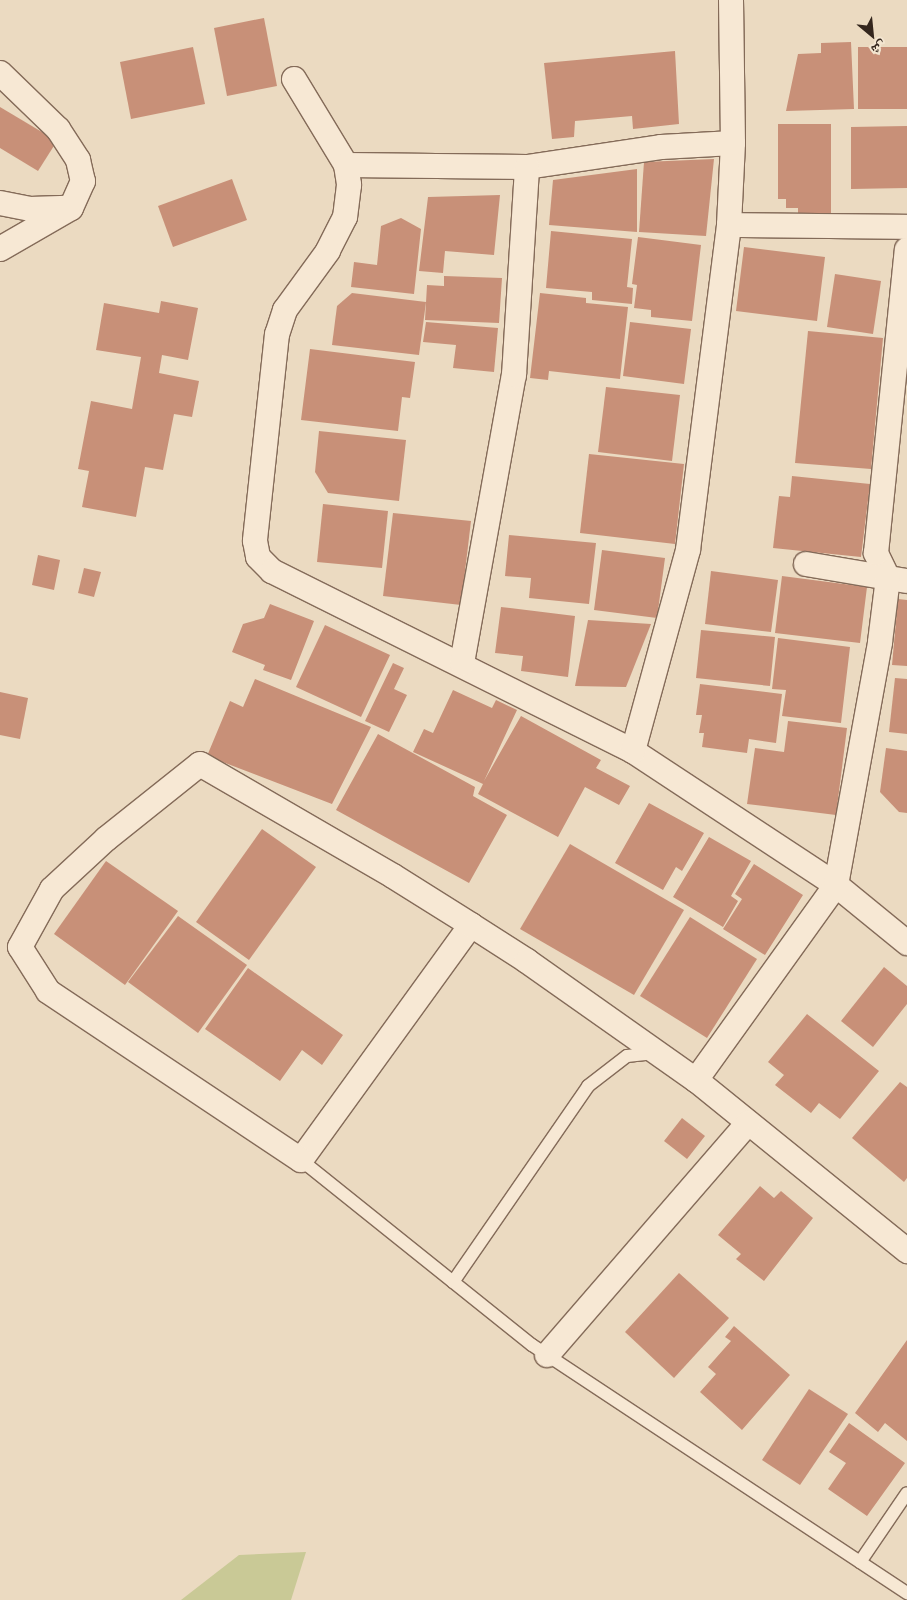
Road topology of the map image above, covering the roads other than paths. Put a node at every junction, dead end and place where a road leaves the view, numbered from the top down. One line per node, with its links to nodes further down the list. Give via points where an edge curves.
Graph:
1 (732, 0): 4 (street)
2 (0, 73): 8 (street, via 58,129 78,160 83,181)
3 (294, 79): 5 (street)
4 (733, 143): 6 (street, via 661,147); 9 (street)
5 (346, 165): 6 (street); 15 (street, via 345,217 328,251 285,310 277,334 255,541 258,557 272,571)
6 (527, 167): 15 (street, via 514,375)
7 (0, 203): 8 (street, via 30,209)
8 (71, 208): 11 (street)
9 (729, 225): 10 (street); 16 (street, via 688,550)
10 (907, 227)
11 (0, 249)
12 (907, 250): 14 (street, via 876,554)
13 (806, 564): 14 (street)
14 (897, 580): 17 (street, via 880,642)
15 (462, 663): 16 (street)
16 (633, 751): 17 (street)
17 (836, 885): 19 (street); 21 (street)
18 (471, 925): 20 (street); 23 (street); 23 (street, via 200,764 106,839 52,889 20,947 48,991)
19 (907, 943)
20 (657, 1053): 21 (street); 25 (lane, via 627,1056 588,1086)
21 (696, 1080): 22 (street)
22 (748, 1123): 24 (street); 26 (street)
23 (301, 1160): 25 (lane)
24 (907, 1251)
25 (453, 1282): 26 (lane)
26 (547, 1356): 28 (lane)
27 (907, 1493): 28 (lane)
28 (860, 1562): 29 (lane)
29 (907, 1593)

